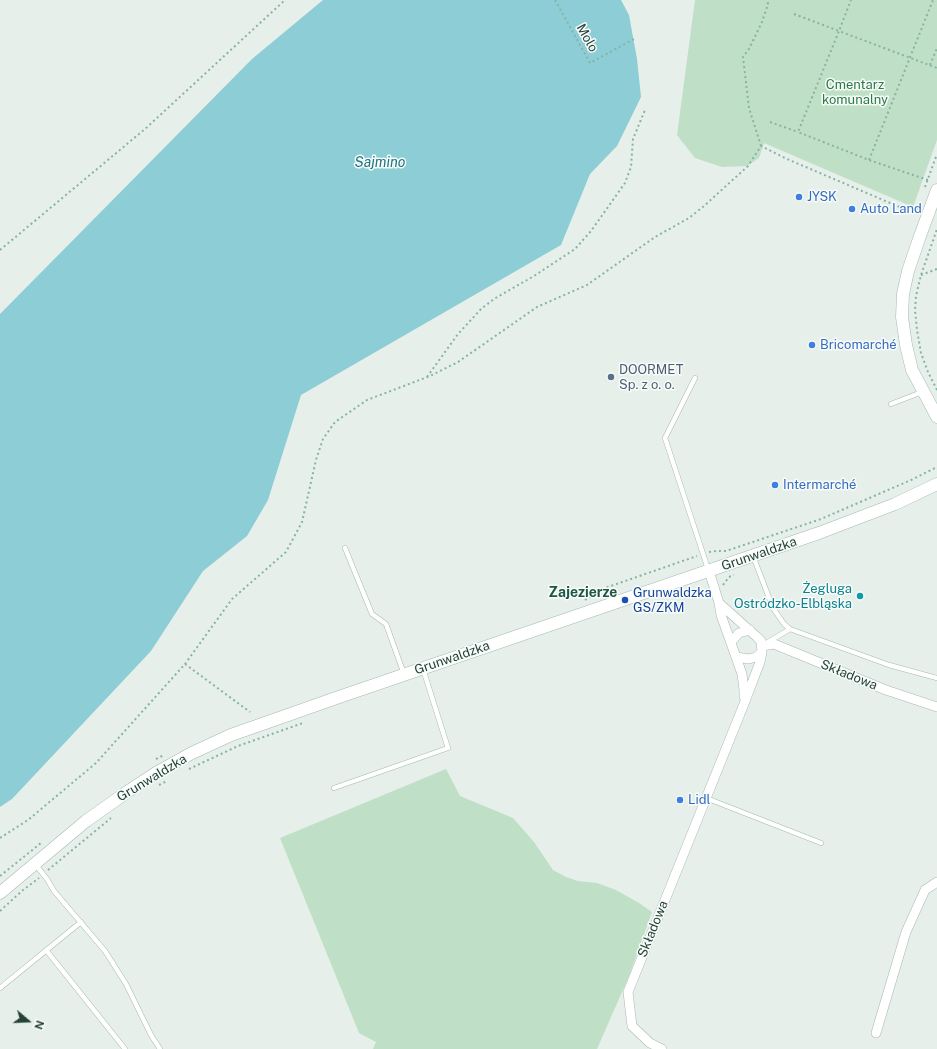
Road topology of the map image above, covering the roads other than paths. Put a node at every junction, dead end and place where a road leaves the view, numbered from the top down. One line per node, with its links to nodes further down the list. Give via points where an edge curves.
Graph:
1 (937, 190): 3 (main road, via 908,271 903,294 902,318 906,345 912,370)
2 (695, 378): 9 (lane, via 665,438)
3 (924, 392): 4 (lane); 5 (main road)
4 (891, 404)
5 (937, 417)
6 (937, 484): 8 (main road, Grunwaldzka, via 863,517)
7 (345, 548): 17 (lane, via 372,614 386,624)
8 (754, 556): 9 (main road, Grunwaldzka); 11 (lane, via 773,608)
9 (709, 571): 10 (street, Składowa); 16 (main road, Grunwaldzka)
10 (719, 602): 12 (street, Składowa); 13 (street, Składowa, via 721,616)
11 (790, 629): 14 (lane); 18 (lane, via 889,665)
12 (750, 630): 13 (street, via 739,633); 14 (street, Składowa, via 761,641)
13 (731, 642): 15 (street, Składowa)
14 (762, 649): 15 (street, Składowa, via 756,657); 19 (street, Składowa, via 760,662); 20 (street, Składowa, via 774,644 886,690)
15 (736, 657): 19 (street, Składowa, via 742,674)
16 (423, 668): 17 (main road, Grunwaldzka); 21 (lane, via 448,748)
17 (404, 674): 24 (main road, Grunwaldzka, via 238,732 192,753 127,792 86,821)
18 (937, 678)
19 (744, 704): 22 (street, Składowa)
20 (937, 707)
21 (334, 788)
22 (706, 798): 23 (lane); 33 (street, Składowa, via 628,992 632,1026 650,1043)
23 (821, 843)
24 (35, 864): 26 (main road, Grunwaldzka); 27 (lane)
25 (937, 882): 30 (street, via 925,890 906,932)
26 (0, 893)
27 (81, 922): 28 (lane); 32 (lane, via 105,951 126,984)
28 (46, 950): 29 (lane); 31 (lane)
29 (0, 988)
30 (876, 1033)
31 (125, 1049)
32 (160, 1049)
33 (662, 1049)

